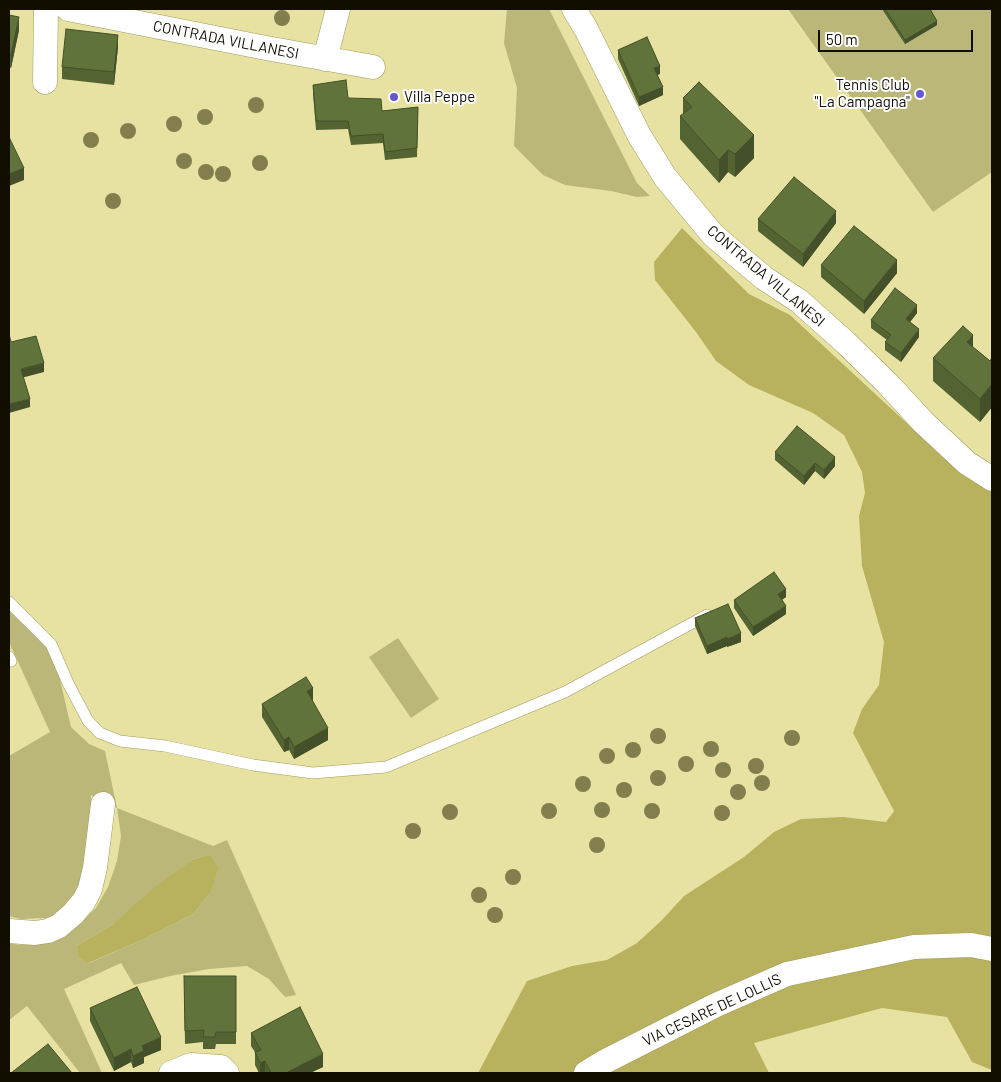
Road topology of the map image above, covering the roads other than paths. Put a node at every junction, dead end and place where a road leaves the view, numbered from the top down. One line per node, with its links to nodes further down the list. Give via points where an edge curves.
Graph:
1 (46, 9): 7 (street)
2 (68, 9): 5 (street, CONTRADA VILLANESI)
3 (338, 9): 5 (street)
4 (574, 9): 8 (street, CONTRADA VILLANESI, via 639,135 665,177 713,235 764,278 799,301 967,463)
5 (325, 59): 6 (street, CONTRADA VILLANESI)
6 (373, 67)
7 (45, 82)
8 (992, 478)
9 (9, 602): 10 (lane, via 50,644 88,721 100,733 120,741 312,773 386,767 566,692)
10 (714, 611)
11 (103, 804): 12 (street, via 96,868 84,901 59,926 48,931)
12 (9, 931)
13 (983, 944): 16 (street, VIA CESARE DE LOLLIS, via 914,947 787,974 707,1010)
14 (171, 1073): 15 (street, via 191,1065 221,1067)
15 (227, 1073)
16 (586, 1073)

